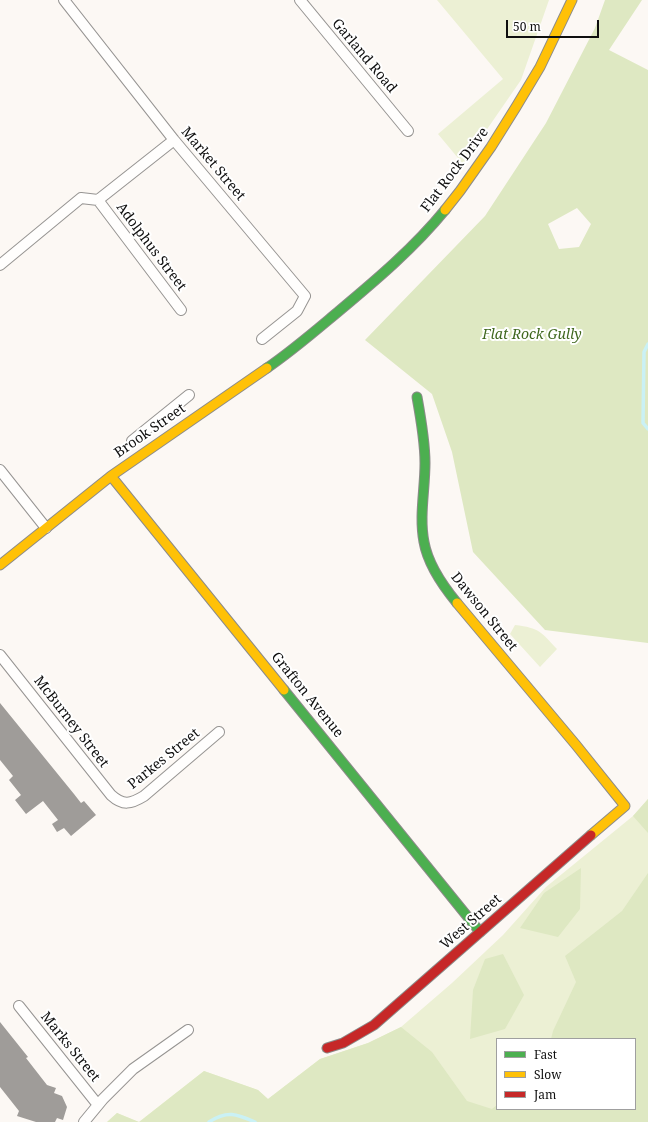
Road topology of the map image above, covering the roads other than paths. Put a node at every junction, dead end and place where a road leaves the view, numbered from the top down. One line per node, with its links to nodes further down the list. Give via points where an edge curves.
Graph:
1 (64, 0): 5 (street, Market Street)
2 (300, 0): 4 (street, Garland Road)
3 (572, 0): 9 (street, Flat Rock Drive, via 540,67 491,147 460,191 403,254)
4 (408, 131)
5 (174, 140): 6 (street, Adolphus Street); 10 (street, Market Street, via 305,296 297,311)
6 (98, 200): 7 (street, Adolphus Street, via 80,198); 8 (street, Adolphus Street)
7 (0, 266)
8 (181, 310)
9 (321, 327): 14 (street, Brook Street, via 288,354)
10 (262, 340)
11 (189, 395): 13 (street)
12 (417, 397): 23 (street, Dawson Street, via 424,435 425,462 422,536 431,564 454,598)
13 (165, 415): 14 (street); 15 (street)
14 (174, 431): 17 (street, Brook Street)
15 (132, 441)
16 (0, 470): 18 (street)
17 (111, 476): 18 (street, Brook Street); 24 (street, Grafton Avenue)
18 (46, 528): 19 (street, Brook Street)
19 (0, 565)
20 (0, 654): 22 (street, McBurney Street, via 111,795)
21 (219, 732): 22 (street, Parkes Street, via 144,796)
22 (124, 803)
23 (625, 806): 24 (street, West Street)
24 (480, 932): 27 (street, West Street, via 374,1025 343,1043)
25 (19, 1006): 28 (street, Marks Street)
26 (188, 1030): 28 (street, via 133,1069)
27 (327, 1048)
28 (98, 1104): 29 (street)
29 (84, 1122)

